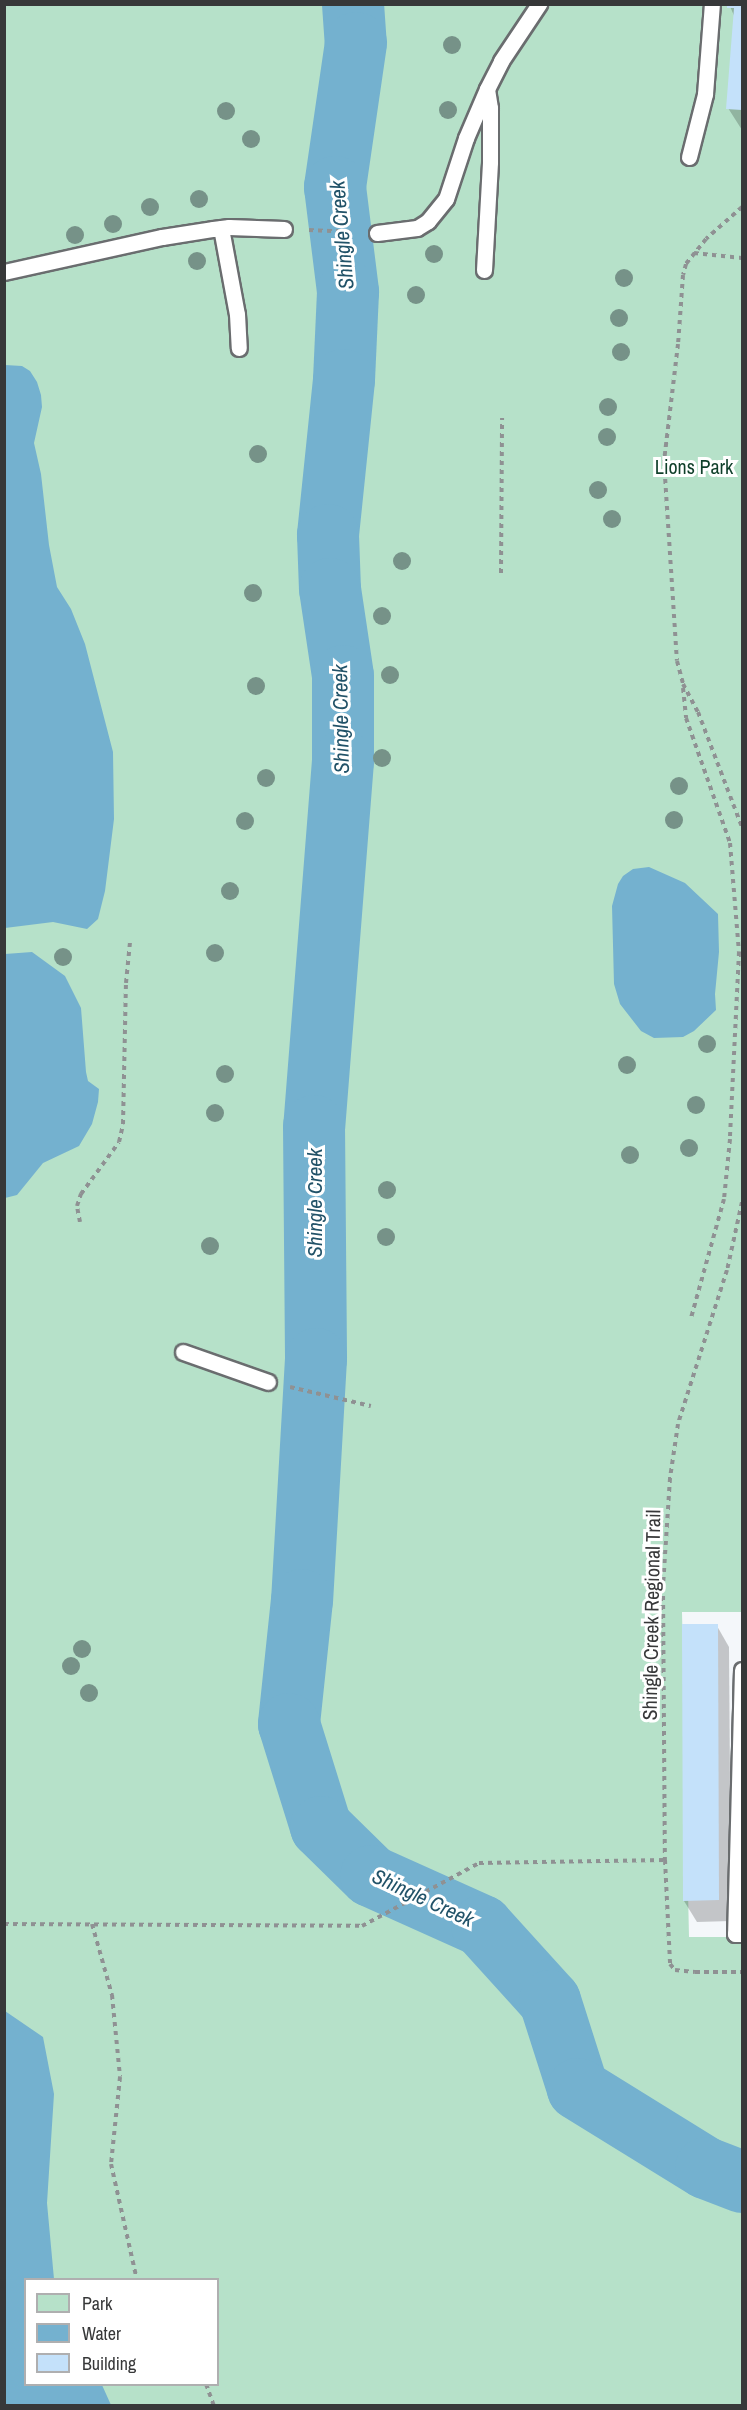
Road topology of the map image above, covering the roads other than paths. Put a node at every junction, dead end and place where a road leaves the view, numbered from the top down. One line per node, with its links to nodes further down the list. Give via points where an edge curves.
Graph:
1 (539, 4): 3 (lane, via 501,61)
2 (712, 4): 4 (lane, via 705,94)
3 (488, 89): 7 (lane, via 466,138 446,199 417,228); 8 (lane, via 490,162)
4 (689, 157)
5 (221, 228): 6 (lane); 9 (lane); 10 (lane, via 237,314)
6 (284, 230)
7 (377, 233)
8 (484, 270)
9 (4, 272)
10 (239, 348)
11 (183, 1352): 12 (lane)
12 (268, 1382)
13 (742, 1670): 14 (lane, via 735,1934)
14 (742, 1934)

